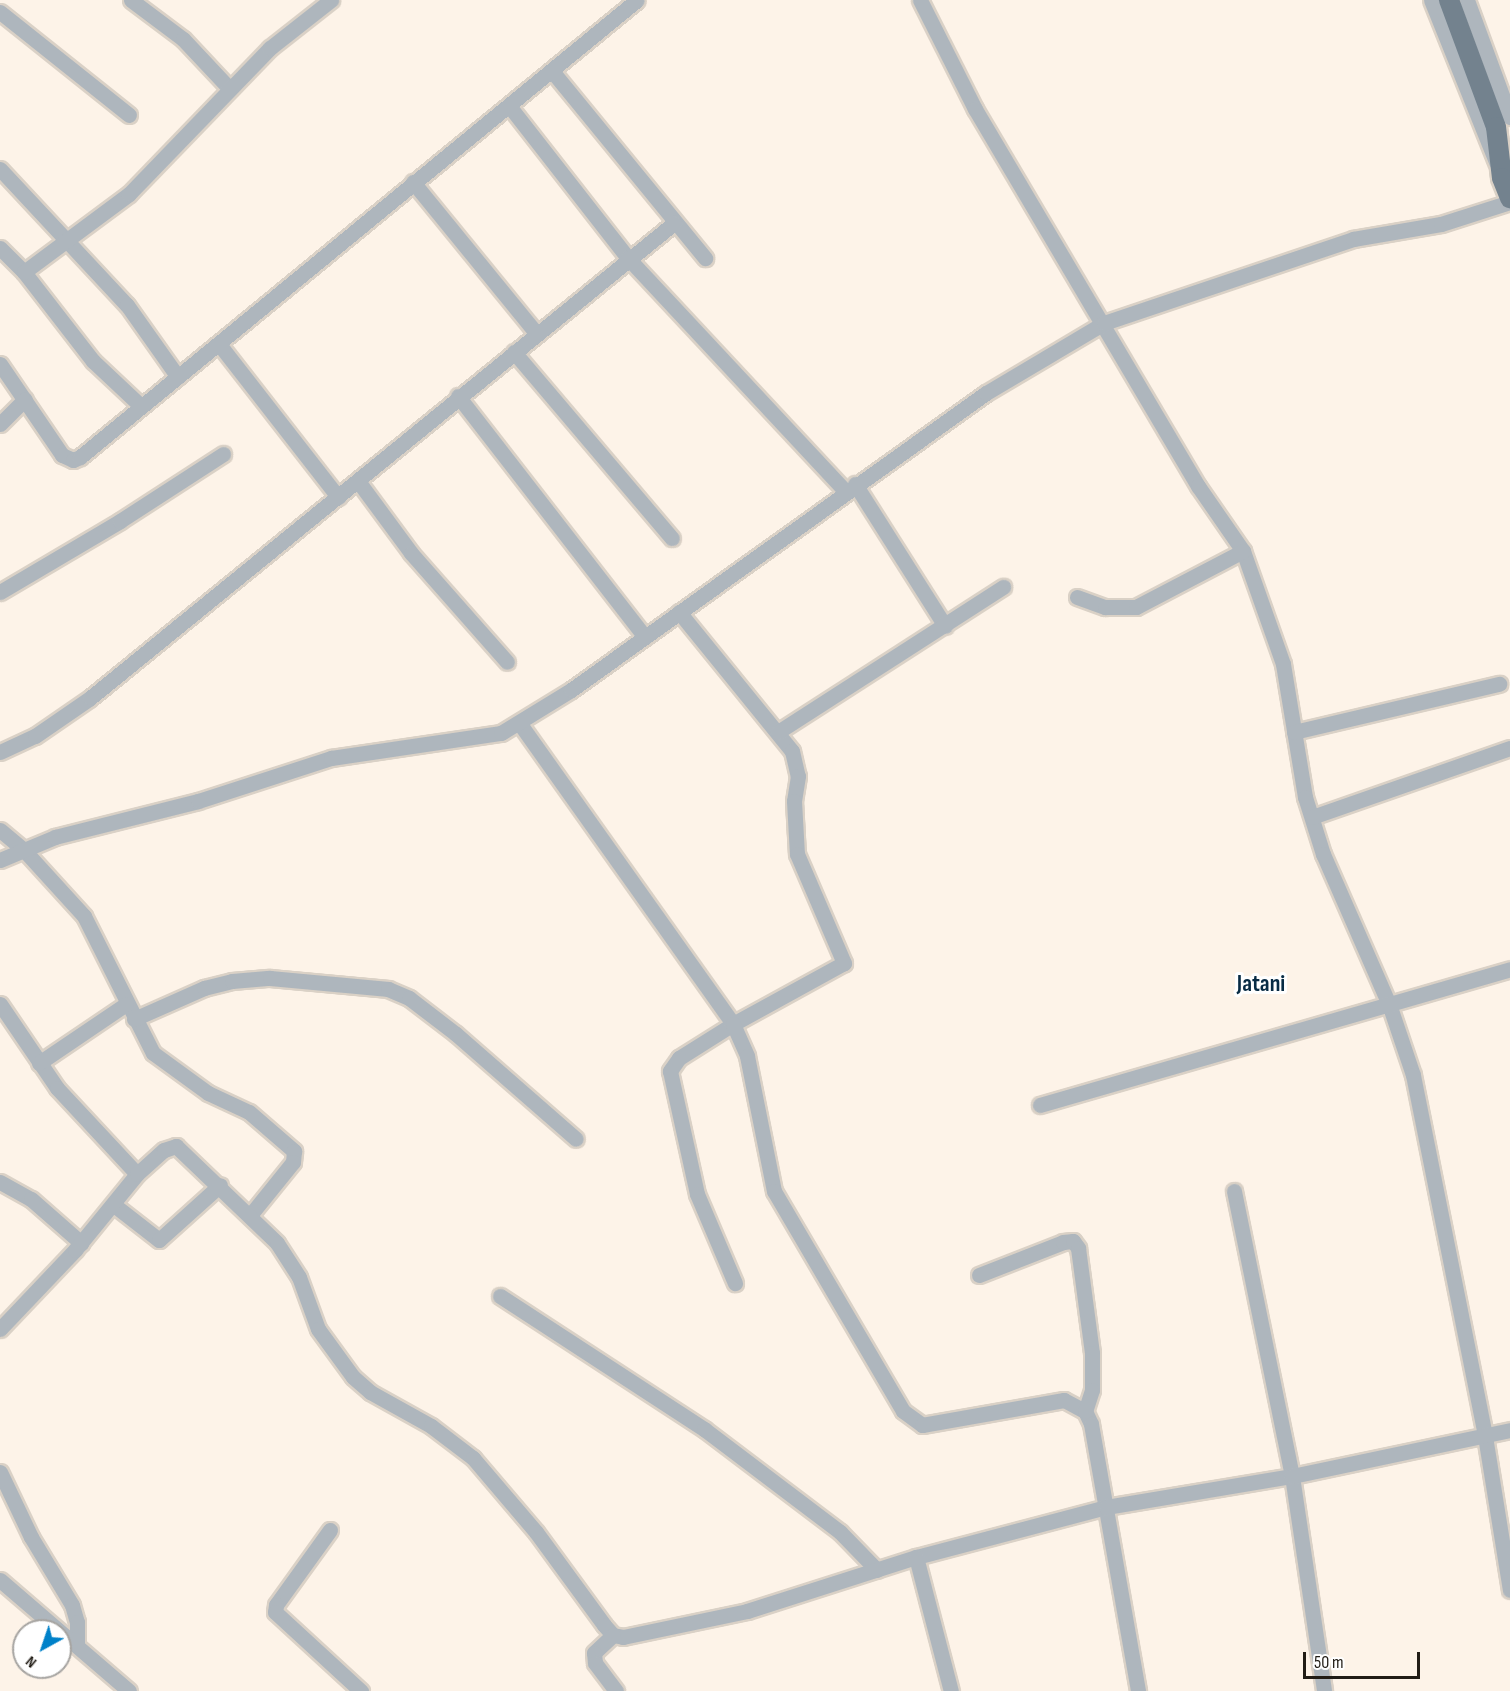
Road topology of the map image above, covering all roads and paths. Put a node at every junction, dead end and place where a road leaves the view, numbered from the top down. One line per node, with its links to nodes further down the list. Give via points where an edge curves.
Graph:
1 (131, 0): 10 (street, via 183,39)
2 (331, 0): 10 (street, via 270,48)
3 (637, 0): 9 (street)
4 (920, 0): 25 (street, via 975,109)
5 (1431, 0): 16 (street)
6 (1449, 0): 13 (main road)
7 (1467, 0): 13 (street)
8 (0, 12): 12 (street)
9 (552, 71): 11 (street); 19 (street)
10 (229, 88): 20 (street, via 136,188)
11 (510, 107): 17 (street); 22 (street)
12 (129, 115)
13 (1503, 122): 14 (main road); 16 (main road)
14 (1510, 144)
15 (0, 170): 20 (street, via 39,208)
16 (1502, 178): 18 (main road)
17 (413, 182): 26 (street); 27 (street)
18 (1510, 200): 25 (street, via 1441,224 1353,238)
19 (674, 223): 22 (street); 23 (street)
20 (66, 243): 24 (street); 30 (street, via 127,305)
21 (0, 248): 24 (street)
22 (628, 258): 26 (street); 37 (street)
23 (705, 258)
24 (24, 272): 33 (street, via 74,340)
25 (1104, 323): 37 (street, via 986,393); 40 (street, via 1198,486)
26 (537, 334): 28 (street)
27 (219, 344): 30 (street); 38 (street)
28 (514, 352): 31 (street); 39 (street)
29 (0, 364): 32 (street)
30 (178, 377): 33 (street)
31 (458, 396): 36 (street); 46 (street)
32 (25, 399): 33 (street, via 62,455 73,460); 34 (street)
33 (141, 406)
34 (0, 424)
35 (223, 454): 42 (street)
36 (358, 481): 38 (street); 47 (street, via 411,553)
37 (850, 487): 44 (street); 45 (street)
38 (338, 497): 53 (street, via 90,698 35,736)
39 (672, 538)
40 (1243, 551): 43 (street, via 1136,607 1106,607); 51 (street, via 1283,664)
41 (1003, 587): 45 (street)
42 (0, 592)
43 (1077, 597)
44 (679, 612): 46 (street); 50 (street)
45 (945, 626): 50 (street)
46 (645, 637): 49 (street)
47 (507, 662)
48 (1499, 684): 51 (street)
49 (520, 724): 56 (street, via 481,739 331,758 198,801 55,837); 63 (street)
50 (778, 732): 63 (street, via 792,752 798,776 794,812 797,854 844,963)
51 (1294, 732): 54 (street)
52 (1510, 748): 54 (street)
53 (0, 752)
54 (1312, 817): 61 (street, via 1323,854)
55 (0, 830): 56 (street)
56 (23, 849): 57 (street); 60 (street, via 97,934)
57 (0, 860)
58 (1510, 969): 61 (street)
59 (0, 1004): 64 (street)
60 (126, 1004): 62 (street); 64 (street)
61 (1389, 1004): 65 (street); 80 (street, via 1413,1075)
62 (134, 1019): 66 (street, via 204,988 231,981 270,978 388,989 409,998 456,1034); 72 (street, via 160,1059 208,1093 249,1112 294,1151 293,1162)
63 (733, 1024): 75 (street, via 679,1058 670,1071 697,1194); 78 (street, via 747,1056 774,1191 911,1421 934,1424 1064,1400)
64 (39, 1063): 67 (street)
65 (1040, 1106)
66 (576, 1139)
67 (137, 1174): 69 (street, via 164,1150 176,1146); 71 (street)
68 (0, 1182): 73 (street, via 31,1199)
69 (220, 1185): 71 (street, via 159,1240); 72 (street)
70 (1234, 1191): 82 (street)
71 (114, 1204): 73 (street)
72 (251, 1214): 89 (street, via 290,1260 318,1329 335,1356 370,1392 431,1426 473,1458 536,1532)
73 (81, 1243): 77 (street)
74 (979, 1275): 78 (street, via 1073,1241 1078,1248 1092,1353 1092,1390)
75 (735, 1283)
76 (500, 1296): 86 (street, via 704,1430 840,1532)
77 (0, 1329)
78 (1084, 1412): 83 (street, via 1091,1424)
79 (1510, 1430): 80 (street)
80 (1485, 1436): 82 (street); 88 (street)
81 (0, 1472): 90 (street, via 31,1537 72,1605 77,1622)
82 (1292, 1476): 83 (street); 96 (street)
83 (1106, 1507): 85 (street); 95 (street)
84 (330, 1530): 92 (street, via 275,1612)
85 (916, 1557): 86 (street); 94 (street)
86 (877, 1569): 89 (street, via 747,1611 639,1634)
87 (0, 1580): 90 (street)
88 (1510, 1590)
89 (613, 1635): 93 (street, via 594,1653 596,1664)
90 (76, 1644): 91 (street)
91 (129, 1691)
92 (361, 1691)
93 (616, 1691)
94 (951, 1691)
95 (1138, 1691)
96 (1324, 1691)

